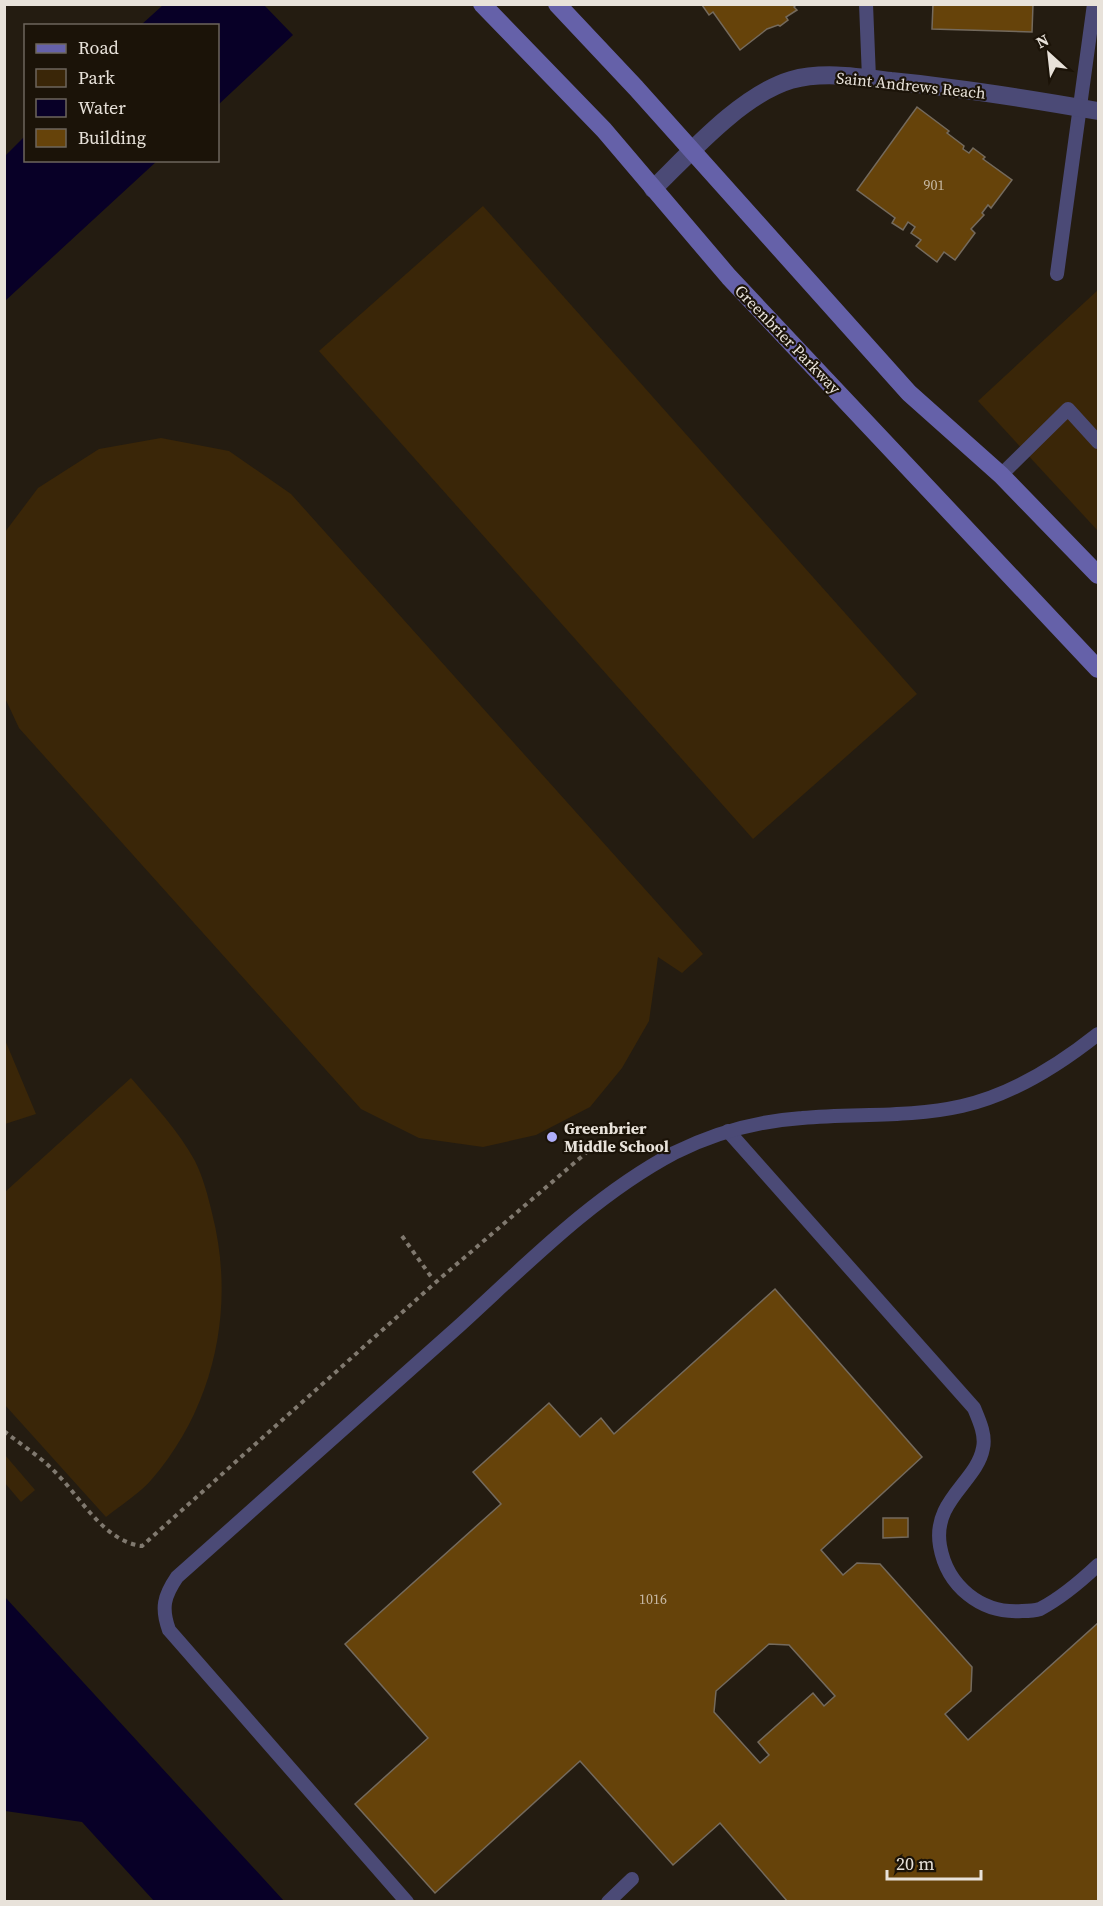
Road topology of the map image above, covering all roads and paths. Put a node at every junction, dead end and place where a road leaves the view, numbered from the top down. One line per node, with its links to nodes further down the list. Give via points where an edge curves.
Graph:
1 (482, 4): 8 (main road, Greenbrier Parkway, via 604,130)
2 (557, 4): 7 (main road)
3 (866, 4): 5 (lane)
4 (1094, 4): 6 (lane)
5 (869, 78): 6 (street, Saint Andrews Reach); 7 (street, Saint Andrews Reach, via 811,77 790,81 748,103)
6 (1089, 110): 9 (lane)
7 (692, 152): 8 (street, Saint Andrews Reach); 11 (main road, via 909,393)
8 (653, 189): 13 (main road, Greenbrier Parkway, via 729,277)
9 (1058, 274)
10 (1098, 442): 11 (lane, via 1068,409)
11 (1000, 474): 12 (main road)
12 (1098, 575)
13 (1098, 669)
14 (1098, 1034): 15 (lane, via 1055,1065 1018,1085 964,1106 885,1115 802,1118)
15 (728, 1131): 20 (lane, via 974,1408 982,1427 983,1448 942,1518 939,1544 946,1571 963,1591 1008,1612 1038,1610); 22 (lane, via 676,1153 621,1185 522,1268 177,1577 166,1594 163,1612 169,1630 181,1646)
16 (587, 1152): 19 (path, via 142,1546 126,1544 104,1527 52,1469)
17 (402, 1236): 18 (path)
18 (432, 1278)
19 (4, 1431)
20 (1098, 1565)
21 (632, 1879): 23 (lane)
22 (407, 1902)
23 (608, 1902)

